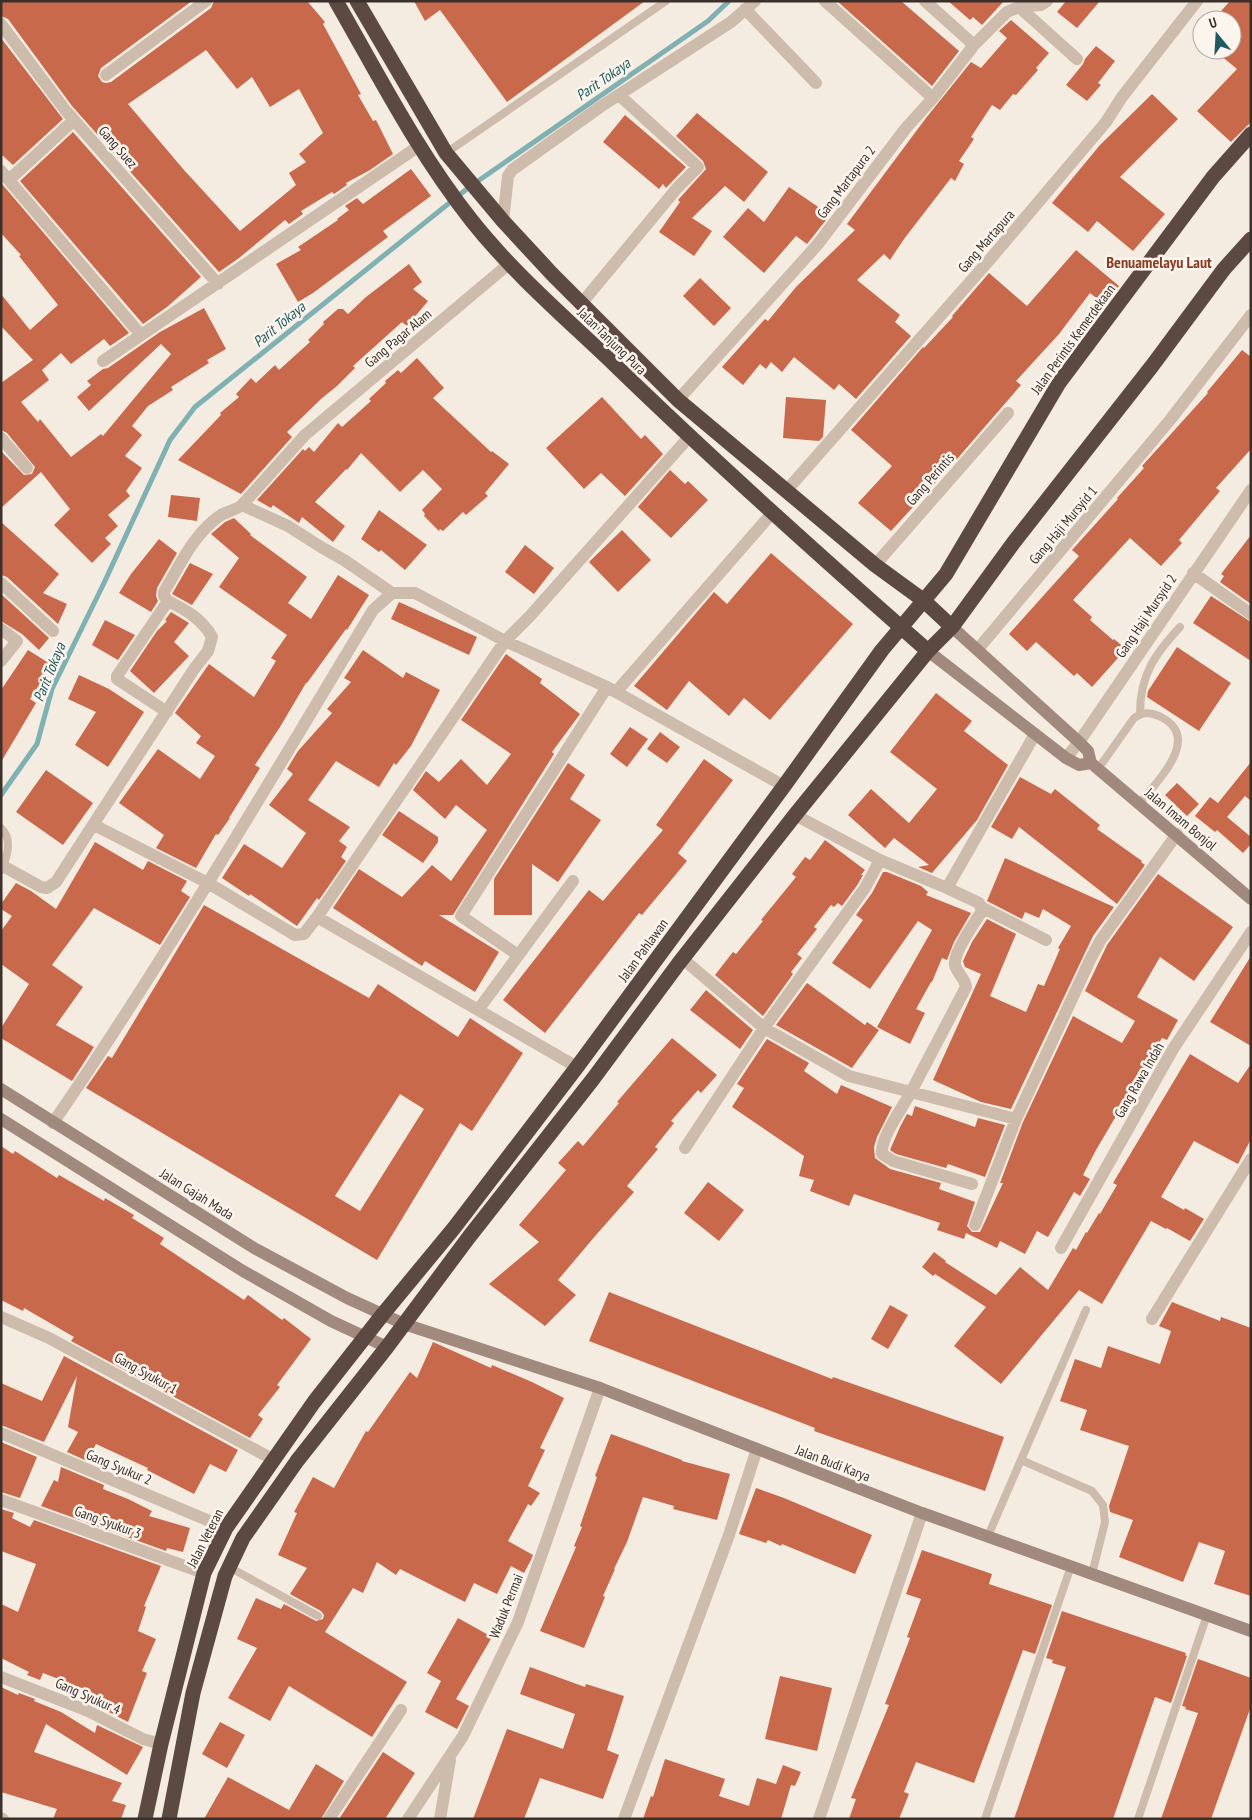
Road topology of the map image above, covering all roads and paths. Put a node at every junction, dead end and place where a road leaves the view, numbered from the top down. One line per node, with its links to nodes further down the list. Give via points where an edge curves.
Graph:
1 (206, 1): 14 (street)
2 (336, 1): 20 (highway, Jalan Tanjung Pura)
3 (357, 1): 21 (highway, Jalan Tanjung Pura)
4 (666, 1): 21 (lane)
5 (825, 1): 17 (street)
6 (925, 1): 12 (street)
7 (1047, 1): 10 (street, Gang Martapura 2, via 1041,5)
8 (1197, 1): 38 (street, Gang Martapura, via 1106,122)
9 (750, 5): 15 (street); 16 (street, via 731,22)
10 (1019, 7): 12 (street, Gang Martapura 2, via 1007,12); 13 (street)
11 (1, 24): 18 (street, Gang Suez)
12 (974, 46): 17 (street, Gang Martapura 2)
13 (1077, 59)
14 (106, 75)
15 (816, 83)
16 (619, 95): 23 (street, via 512,170 508,176); 29 (street, via 698,167)
17 (932, 98): 33 (street, Gang Martapura 2, via 806,258)
18 (74, 120): 22 (street); 27 (street, Gang Suez)
19 (1251, 134): 47 (highway, Jalan Perintis Kemerdekaan, via 1213,177 1059,383 946,574)
20 (419, 146): 25 (highway, Jalan Tanjung Pura, via 473,222); 27 (street)
21 (446, 153): 23 (highway, Jalan Tanjung Pura)
22 (5, 175): 31 (street)
23 (503, 221): 26 (highway, Jalan Tanjung Pura)
24 (1251, 239): 50 (highway, via 1224,269)
25 (510, 263): 28 (highway, Jalan Tanjung Pura); 40 (street, Gang Pagar Alam, via 305,435)
26 (552, 274): 28 (highway); 29 (highway, Jalan Tanjung Pura)
27 (218, 284): 31 (street)
28 (536, 290): 35 (highway, Jalan Tanjung Pura)
29 (581, 304): 33 (highway, Jalan Tanjung Pura)
30 (1251, 315): 55 (street, Gang Haji Mursyid 1, via 1170,420)
31 (141, 335): 32 (street)
32 (103, 361)
33 (678, 400): 38 (highway, Jalan Tanjung Pura)
34 (1008, 413): 42 (street, Gang Perintis)
35 (689, 437): 41 (highway, Jalan Tanjung Pura); 54 (street)
36 (1, 438): 37 (street)
37 (27, 468)
38 (787, 490): 42 (highway, Jalan Tanjung Pura)
39 (1251, 490): 43 (street, Gang Haji Mursyid 2)
40 (242, 505): 45 (street, via 288,526); 46 (street, via 222,514 197,536 164,592)
41 (772, 512): 49 (highway, Jalan Tanjung Pura); 58 (street)
42 (875, 565): 47 (highway, Jalan Tanjung Pura)
43 (1193, 573): 48 (street); 62 (street, Gang Haji Mursyid 2)
44 (1, 583): 53 (street)
45 (392, 593): 54 (street, via 415,593); 74 (street, via 373,610)
46 (168, 600): 59 (street, via 199,619 212,637 208,651); 59 (street, via 117,676)
47 (923, 600): 49 (highway, Jalan Pahlawan); 50 (highway, Jalan Tanjung Pura)
48 (1251, 614)
49 (900, 626): 56 (highway, Jalan Tanjung Pura); 65 (highway, Jalan Pahlawan)
50 (952, 627): 55 (street, Jalan Imam Bonjol); 56 (highway)
51 (1180, 627): 60 (lane, via 1149,666 1140,697)
52 (1, 628): 57 (street, via 17,641)
53 (53, 631)
54 (505, 641): 58 (street); 78 (street)
55 (978, 649): 62 (street, Jalan Imam Bonjol)
56 (928, 651): 61 (street); 67 (highway)
57 (1, 661)
58 (612, 689): 65 (street); 81 (street, via 462,916)
59 (167, 712): 68 (street)
60 (1140, 713): 64 (lane); 66 (lane, via 1150,712 1169,722 1175,729 1178,742 1170,767)
61 (1035, 734): 63 (street); 75 (street)
62 (1080, 742): 63 (street, Gang Haji Mursyid 2); 64 (street, Jalan Imam Bonjol)
63 (1066, 758): 64 (street, via 1079,765)
64 (1095, 766): 66 (street, Jalan Imam Bonjol)
65 (784, 786): 85 (highway, Jalan Pahlawan)
66 (1139, 804): 70 (street, Jalan Imam Bonjol)
67 (795, 815): 71 (street); 82 (highway)
68 (94, 825): 72 (street, via 52,886 32,884); 74 (street)
69 (1, 828): 72 (lane, via 9,842)
70 (1177, 834): 76 (street, Jalan Imam Bonjol); 89 (street, via 1100,941)
71 (880, 860): 75 (street); 84 (street, via 865,888)
72 (2, 868)
73 (572, 881): 81 (street)
74 (208, 883): 78 (street, via 295,935 304,934); 90 (street)
75 (947, 888): 77 (street, via 979,903)
76 (1251, 899)
77 (981, 907): 80 (street); 87 (street, via 956,955 955,965 966,987)
78 (317, 917): 83 (street)
79 (1251, 932): 95 (street, Gang Rawa Indah, via 1173,1049)
80 (1046, 940)
81 (518, 955): 83 (street)
82 (683, 958): 84 (street); 100 (highway)
83 (478, 1010): 85 (street)
84 (764, 1028): 87 (street, via 849,1076); 91 (street)
85 (577, 1067): 97 (highway, Jalan Pahlawan, via 454,1228)
86 (1, 1090): 90 (street, Jalan Gajah Mada)
87 (911, 1092): 89 (street); 93 (street, via 885,1138 882,1154 893,1161)
88 (1, 1119): 101 (street, via 243,1271 331,1322)
89 (1016, 1119): 94 (street)
90 (53, 1123): 97 (street, Jalan Gajah Mada, via 254,1248)
91 (685, 1148)
92 (1251, 1159): 99 (street)
93 (972, 1184)
94 (975, 1225)
95 (1061, 1248)
96 (1086, 1310): 107 (lane)
97 (383, 1314): 100 (street, Jalan Gajah Mada); 101 (highway, Jalan Pahlawan)
98 (1, 1317): 106 (street, Gang Syukur 1, via 49,1338)
99 (1152, 1319)
100 (404, 1324): 102 (highway); 103 (street, Jalan Budi Karya)
101 (365, 1337): 102 (street); 106 (highway, Jalan Veteran)
102 (386, 1347): 113 (highway, via 286,1477 243,1538)
103 (600, 1388): 105 (street, Jalan Budi Karya); 122 (street, Waduk Permai, via 518,1622 464,1736)
104 (1, 1433): 110 (street, Gang Syukur 2)
105 (757, 1450): 109 (street, Jalan Budi Karya); 128 (street)
106 (274, 1460): 110 (highway, Jalan Veteran)
107 (1021, 1460): 111 (lane); 115 (lane, via 1092,1491 1103,1505 1105,1522)
108 (1, 1500): 114 (street, Gang Syukur 3)
109 (922, 1513): 111 (street, Jalan Budi Karya); 129 (street)
110 (226, 1528): 114 (highway, Jalan Veteran)
111 (988, 1536): 112 (street, Jalan Budi Karya)
112 (1072, 1566): 115 (street, Jalan Budi Karya); 130 (lane)
113 (229, 1567): 117 (lane); 124 (highway, via 193,1693)
114 (204, 1573): 121 (highway, Jalan Veteran)
115 (1092, 1574): 116 (street, Jalan Budi Karya)
116 (1207, 1615): 118 (street, Jalan Budi Karya); 131 (lane)
117 (318, 1616)
118 (1251, 1631)
119 (1, 1677): 121 (street, Gang Syukur 4)
120 (401, 1710): 125 (street)
121 (161, 1744): 123 (highway, Jalan Veteran)
122 (451, 1755): 126 (street, Waduk Permai); 127 (street)
123 (145, 1819)
124 (169, 1819)
125 (329, 1819)
126 (408, 1819)
127 (440, 1819)
128 (624, 1819)
129 (819, 1819)
130 (985, 1819)
131 (1138, 1819)

